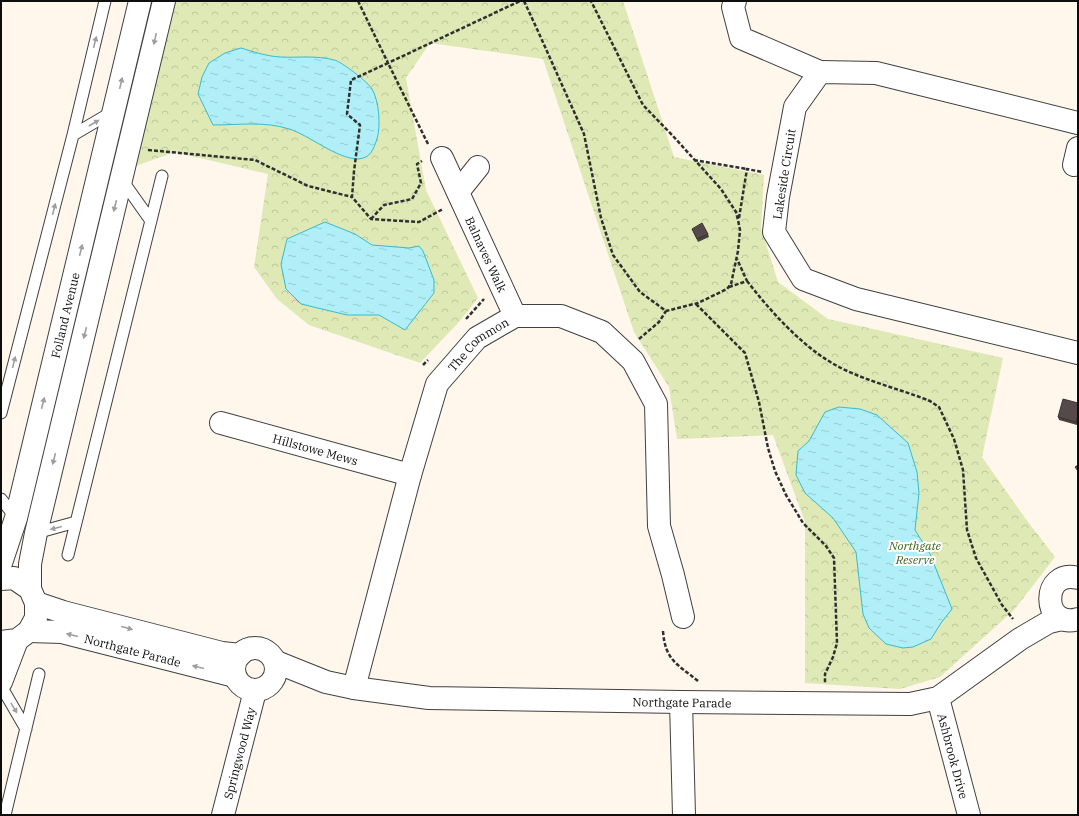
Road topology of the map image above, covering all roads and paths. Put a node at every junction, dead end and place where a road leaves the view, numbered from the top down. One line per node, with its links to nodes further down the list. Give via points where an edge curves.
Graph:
1 (106, 1): 13 (lane, one-way to 1)
2 (140, 1): 11 (street, Folland Avenue, one-way to 2)
3 (164, 1): 21 (street, Folland Avenue, one-way to 21)
4 (358, 1): 9 (path)
5 (520, 1): 9 (path)
6 (524, 1): 33 (path, via 584,134 602,218 613,255 640,292)
7 (591, 1): 16 (path, via 643,106)
8 (735, 1): 10 (street, via 733,7 740,38)
9 (388, 63): 15 (path, via 429,146); 23 (path, via 352,80 347,114 360,125)
10 (820, 72): 12 (street, via 876,73); 37 (street, Lakeside Circuit, via 795,107 778,196 774,232 803,279 856,298)
11 (114, 111): 13 (lane, one-way to 11); 44 (street, Folland Avenue, one-way to 11)
12 (1078, 123)
13 (73, 135): 40 (lane, one-way to 13)
14 (147, 150): 23 (path, via 255,160 308,186)
15 (442, 158): 22 (street, Balnaves Walk); 25 (path, via 424,160 417,164 421,183 412,199 384,205)
16 (694, 160): 18 (path); 26 (path, via 721,189 736,212)
17 (478, 167): 22 (street)
18 (746, 170): 19 (path); 26 (path)
19 (764, 172)
20 (162, 176): 27 (lane)
21 (122, 180): 27 (lane); 46 (street, Folland Avenue, one-way to 46)
22 (458, 192): 34 (street, Balnaves Walk)
23 (352, 197): 25 (path)
24 (446, 216): 25 (path, via 443,209 419,222)
25 (371, 219)
26 (738, 220): 28 (path, via 740,230)
27 (151, 221): 45 (lane)
28 (736, 259): 29 (path); 30 (path, via 731,284)
29 (747, 281): 30 (path); 55 (path, via 770,310 822,357 841,368 930,400 938,407 954,439 963,470 967,530 976,558)
30 (728, 287): 32 (path)
31 (481, 292): 35 (path, via 484,299)
32 (696, 304): 33 (path); 65 (path, via 745,353 760,402 775,471 803,523 834,558 837,643 825,674)
33 (666, 311): 36 (path, via 659,322)
34 (515, 316): 42 (street, The Common, via 477,338 437,384); 52 (street, The Common, via 562,316 602,332 633,361 656,404 659,526)
35 (464, 321)
36 (635, 342)
37 (1078, 353)
38 (428, 360): 39 (path)
39 (423, 365)
40 (1, 413)
41 (221, 423): 42 (street, Hillstowe Mews)
42 (410, 475): 67 (street, The Common)
43 (1, 499): 44 (lane)
44 (16, 518): 48 (street, Folland Avenue)
45 (76, 522): 46 (lane, one-way to 46); 47 (lane)
46 (36, 533): 51 (street, Folland Avenue, via 30,564)
47 (68, 555)
48 (1, 563)
49 (1078, 578): 53 (street, via 1060,580 1051,591 1050,597)
50 (1, 579): 51 (street, Northgate Parade, via 14,578)
51 (33, 596): 56 (street, Folland Avenue, via 36,618); 57 (street, Northgate Parade, one-way to 57, via 63,612 222,653)
52 (683, 617)
53 (1069, 617): 55 (street, Northgate Parade)
54 (663, 631): 63 (path, via 664,644 670,658)
55 (1018, 632): 68 (street, Northgate Parade)
56 (16, 638): 60 (street, Northgate Parade, one-way to 56, via 62,632); 61 (street)
57 (240, 654): 58 (street, via 250,648 257,648 268,652); 60 (street, via 234,665)
58 (276, 662): 62 (street, Northgate Parade); 66 (street, via 275,678)
59 (39, 674): 70 (lane)
60 (235, 676): 66 (street, via 243,687)
61 (1, 682)
62 (326, 682): 66 (street, Northgate Parade); 67 (street, Northgate Parade)
63 (703, 685)
64 (1, 686): 70 (lane, one-way to 70)
65 (825, 686)
66 (263, 688): 72 (street, Springwood Way)
67 (354, 688): 69 (street, Northgate Parade, via 429,698)
68 (938, 698): 69 (street, Northgate Parade, via 910,704); 74 (street, Ashbrook Drive)
69 (681, 702): 73 (street)
70 (26, 729): 71 (lane)
71 (5, 815)
72 (222, 815)
73 (684, 815)
74 (969, 815)

